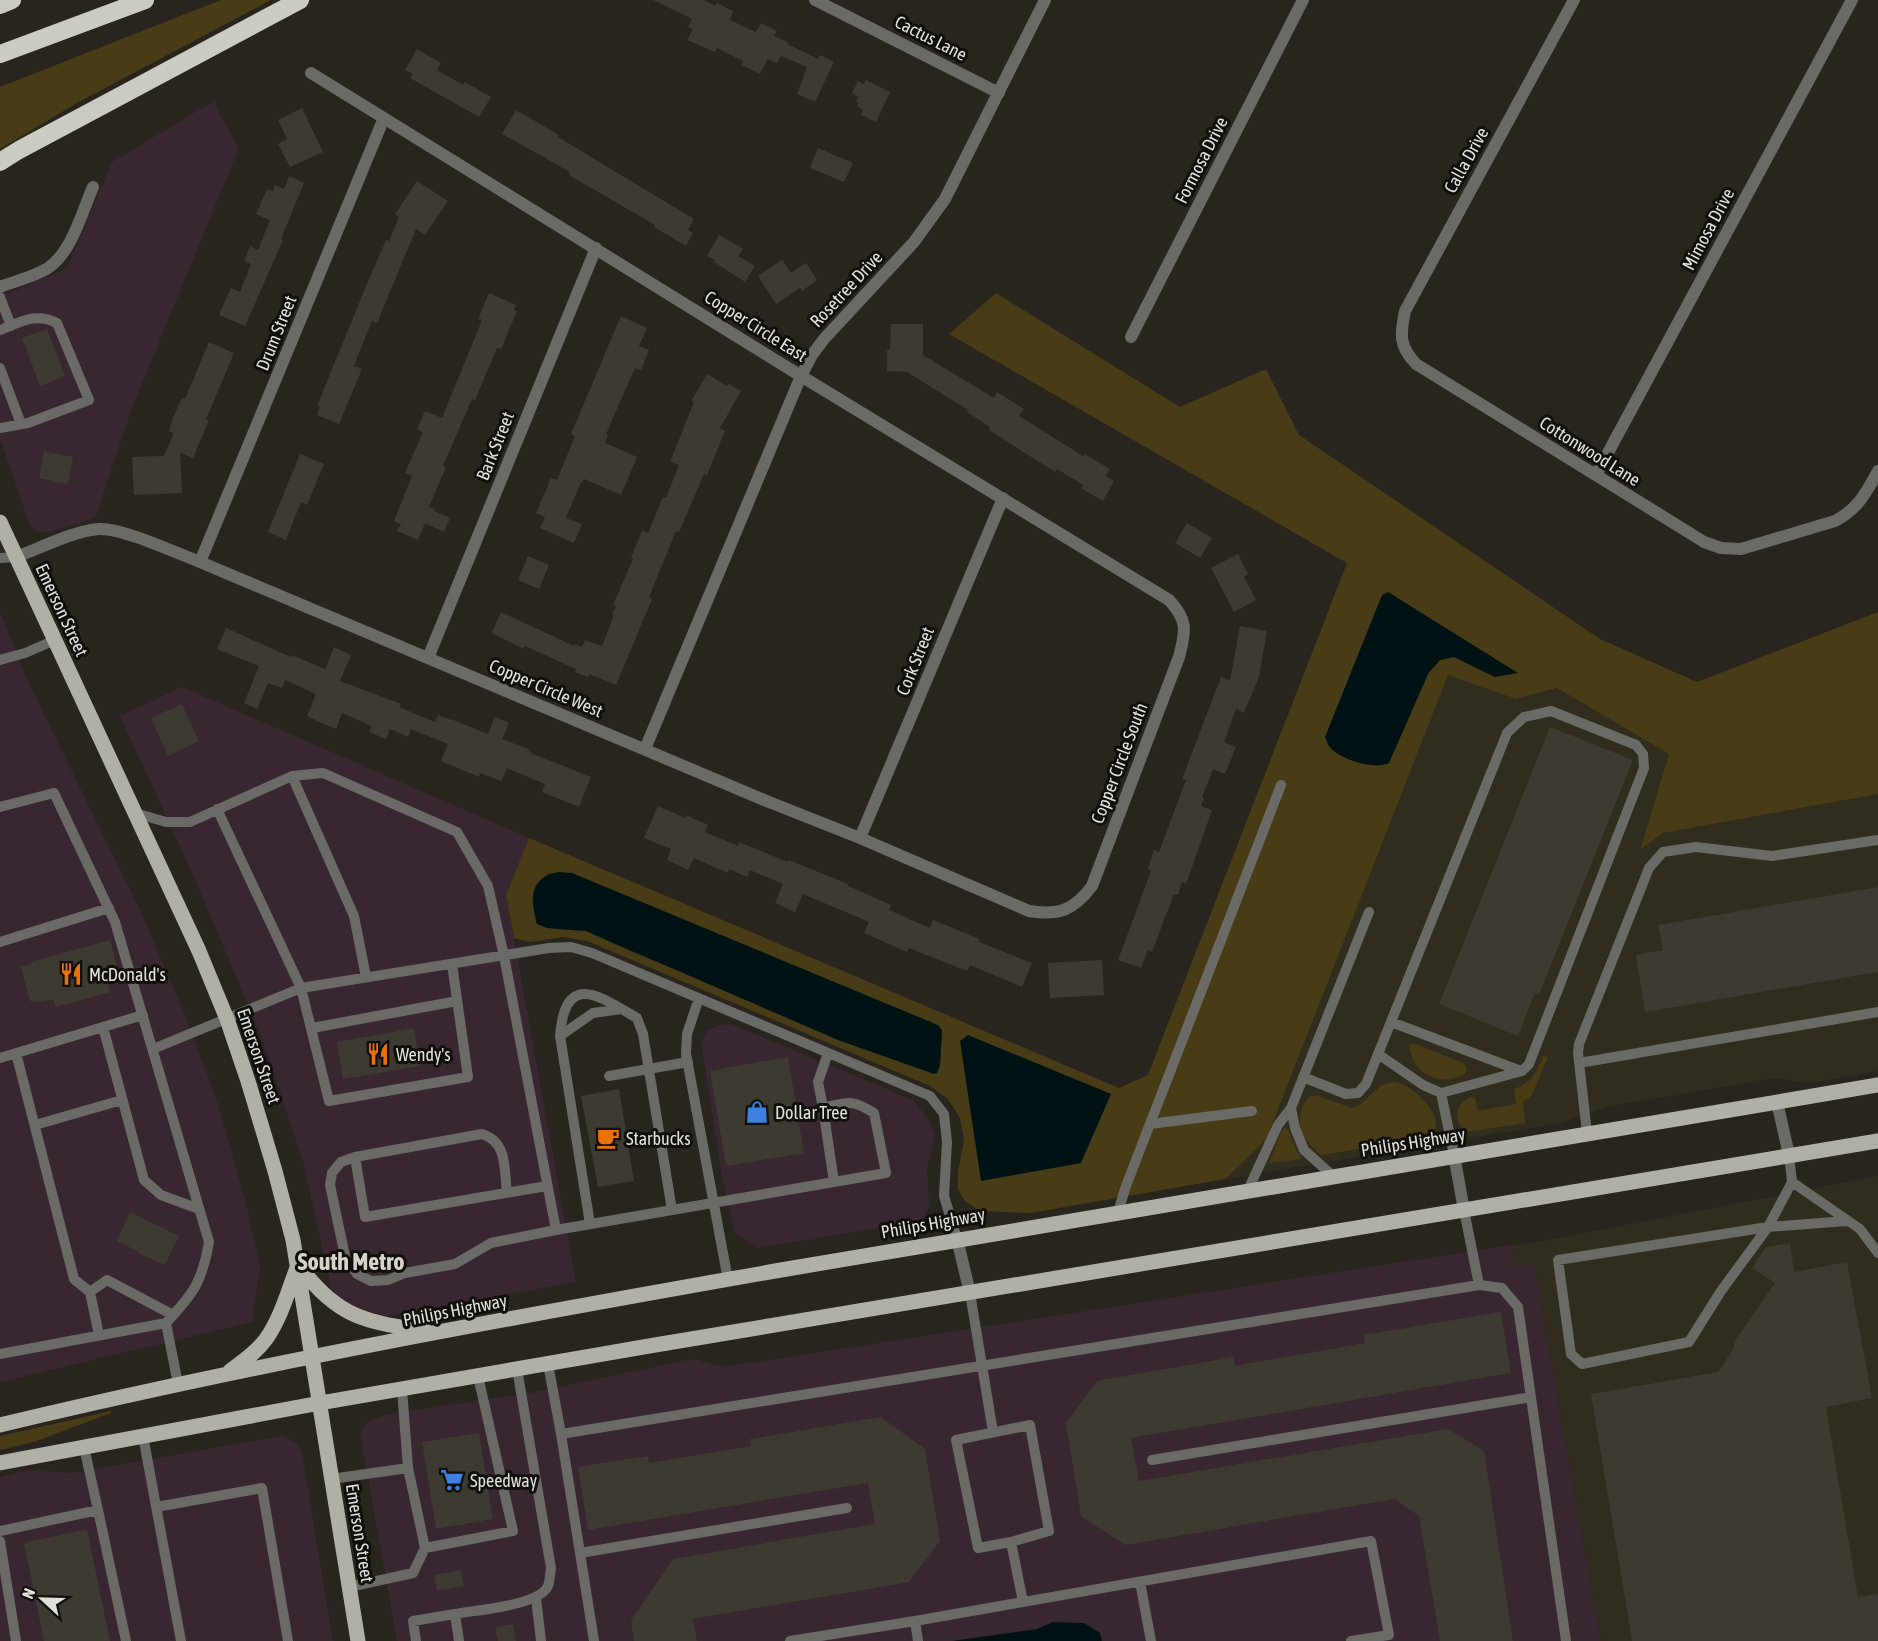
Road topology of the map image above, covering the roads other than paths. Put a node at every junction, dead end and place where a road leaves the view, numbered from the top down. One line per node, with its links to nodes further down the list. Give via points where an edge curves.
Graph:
1 (12, 0): 9 (highway)
2 (145, 0): 10 (highway)
3 (300, 0): 14 (highway)
4 (815, 0): 12 (street, Cactus Lane)
5 (1045, 0): 12 (street, Rosetree Drive)
6 (1303, 0): 20 (street, Formosa Drive)
7 (1574, 0): 21 (street, Calla Drive, via 1405,311)
8 (1852, 0): 27 (street, Mimosa Drive)
9 (0, 4)
10 (0, 54)
11 (311, 73): 13 (street, Copper Circle East)
12 (999, 93): 23 (street, Rosetree Drive, via 928,225 824,339)
13 (384, 118): 16 (street, Copper Circle East); 32 (street, Drum Street)
14 (0, 162)
15 (93, 187): 17 (street, via 58,260 46,269)
16 (596, 248): 23 (street, Copper Circle East); 35 (street, Bark Street)
17 (0, 287)
18 (0, 297): 19 (lane)
19 (5, 328): 24 (lane, via 37,318 57,323 89,400)
20 (1131, 337)
21 (1402, 341): 27 (street, Cottonwood Lane, via 1416,364)
22 (0, 368): 24 (lane)
23 (801, 376): 28 (street, Copper Circle East); 37 (street, Rosetree Drive)
24 (21, 424): 25 (lane)
25 (0, 428)
26 (1878, 471): 27 (street, Cottonwood Lane, via 1848,514 1741,549 1704,542)
27 (1596, 475)
28 (1004, 498): 33 (street, Copper Circle East, via 1169,600); 43 (street, Cork Street)
29 (0, 522): 30 (main road, Emerson Street)
30 (16, 557): 31 (lane); 32 (street, Copper Circle West, via 83,532 106,529); 34 (main road, Emerson Street)
31 (0, 558)
32 (200, 562): 35 (street, Copper Circle West)
33 (1180, 612): 46 (street, Copper Circle South, via 1184,626 1179,657 1092,886 1071,908)
34 (55, 640): 36 (lane); 42 (main road, Emerson Street)
35 (428, 658): 37 (street, Copper Circle West)
36 (0, 660)
37 (645, 749): 43 (street, Copper Circle West)
38 (292, 776): 41 (lane); 49 (lane, via 323,773 457,832 488,886); 51 (lane, via 354,916)
39 (1281, 785): 81 (lane)
40 (0, 807): 45 (lane, via 54,793)
41 (217, 809): 42 (lane, via 183,823 157,821); 52 (lane)
42 (135, 813): 58 (main road, Emerson Street)
43 (860, 838): 46 (street, Copper Circle West, via 1029,911)
44 (1878, 840): 69 (lane, via 1772,856 1696,846 1663,852 1649,868 1580,1044)
45 (109, 908): 48 (lane); 57 (lane)
46 (1059, 912)
47 (1369, 912): 73 (lane)
48 (0, 942)
49 (504, 956): 50 (lane); 53 (lane, via 571,947); 91 (lane)
50 (452, 964): 51 (lane); 54 (lane)
51 (366, 977): 52 (lane)
52 (302, 988): 58 (lane); 61 (lane)
53 (699, 998): 65 (lane); 68 (lane, via 687,1034)
54 (458, 1001): 61 (lane); 61 (lane, via 468,1077 329,1101)
55 (621, 1009): 62 (lane, via 593,1012); 62 (lane, via 588,993 576,995 562,1015); 70 (lane, via 637,1018)
56 (1878, 1012): 69 (lane)
57 (143, 1015): 60 (lane); 63 (lane)
58 (227, 1019): 63 (lane); 105 (main road, Emerson Street, via 269,1150)
59 (1391, 1022): 66 (lane); 71 (lane); 71 (lane, via 1507,733 1524,717 1551,711 1636,745 1643,754 1644,768 1532,1056)
60 (103, 1027): 64 (lane); 76 (lane)
61 (312, 1028)
62 (560, 1036): 100 (lane)
63 (153, 1049): 95 (lane)
64 (16, 1053): 67 (lane); 82 (lane)
65 (828, 1053): 78 (lane, via 818,1082); 103 (lane, via 930,1096 944,1114 944,1196)
66 (1378, 1054): 73 (lane, via 1366,1084 1358,1093 1346,1094); 75 (lane)
67 (0, 1058)
68 (688, 1062): 70 (lane); 94 (lane)
69 (1579, 1063): 83 (lane)
70 (649, 1068): 72 (lane); 96 (lane)
71 (1522, 1071): 75 (lane)
72 (609, 1076)
73 (1303, 1077): 79 (lane)
74 (1878, 1085): 77 (main road, Philips Highway)
75 (1441, 1093): 85 (lane)
76 (122, 1100): 82 (lane); 95 (lane, via 144,1180 161,1195)
77 (1777, 1102): 83 (main road, Philips Highway); 86 (street)
78 (823, 1108): 89 (lane); 89 (lane, via 859,1103 874,1113 886,1173)
79 (1291, 1108): 88 (lane, via 1304,1150); 92 (lane, via 1278,1125)
80 (1252, 1111): 81 (lane)
81 (1150, 1124): 98 (lane)
82 (35, 1125): 108 (lane, via 74,1279)
83 (1587, 1133): 85 (main road, Philips Highway)
84 (1878, 1141): 86 (main road)
85 (1454, 1155): 88 (main road, Philips Highway); 97 (street)
86 (1789, 1155): 90 (lane); 97 (main road)
87 (355, 1157): 93 (lane, via 482,1134 498,1143 502,1152); 93 (lane, via 365,1217); 102 (lane, via 341,1162 332,1173 330,1185 345,1256 357,1274 371,1281 456,1264 491,1243)
88 (1333, 1176): 92 (main road, Philips Highway)
89 (834, 1182): 94 (lane)
90 (1792, 1182): 99 (lane); 101 (lane)
91 (547, 1186): 93 (lane); 102 (lane)
92 (1248, 1190): 98 (main road, Philips Highway)
93 (507, 1193)
94 (714, 1203): 96 (lane); 106 (lane)
95 (199, 1209): 110 (lane, via 209,1242 205,1265 199,1281)
96 (672, 1210): 100 (lane)
97 (1464, 1210): 107 (lane); 109 (main road)
98 (1118, 1212): 103 (main road, Philips Highway)
99 (1847, 1221): 101 (lane); 104 (lane, via 1860,1228)
100 (590, 1224): 102 (lane)
101 (1768, 1227): 101 (lane, via 1689,1342 1582,1364 1571,1354 1558,1260)
102 (556, 1230)
103 (957, 1239): 106 (main road, Philips Highway); 109 (street)
104 (1878, 1253)
105 (298, 1265): 111 (main road, via 317,1289 345,1311 381,1324); 114 (main road, Emerson Street); 118 (main road, via 266,1339 249,1358)
106 (728, 1280): 111 (main road, Philips Highway)
107 (1479, 1285): 116 (lane); 122 (lane, via 1502,1288 1518,1307)
108 (90, 1292): 110 (lane, via 107,1280); 112 (lane)
109 (970, 1293): 115 (main road); 116 (lane)
110 (170, 1319): 112 (lane); 120 (lane)
111 (437, 1333): 114 (main road, Philips Highway)
112 (99, 1335): 113 (lane)
113 (0, 1354)
114 (312, 1356): 118 (main road, Philips Highway); 123 (main road, Emerson Street)
115 (548, 1364): 117 (main road); 126 (lane)
116 (982, 1366): 125 (lane); 126 (lane)
117 (517, 1369): 119 (main road); 143 (lane, via 551,1568 549,1586)
118 (225, 1374): 120 (main road, Philips Highway)
119 (478, 1376): 121 (main road); 139 (lane, via 513,1531)
120 (178, 1384): 124 (main road, Philips Highway)
121 (402, 1389): 123 (main road); 131 (lane)
122 (1531, 1397): 129 (lane); 160 (lane)
123 (320, 1403): 127 (main road); 132 (main road, Emerson Street)
124 (0, 1425)
125 (993, 1432): 138 (lane, via 957,1440 978,1548); 138 (lane, via 1030,1425 1049,1531)
126 (561, 1434): 140 (lane)
127 (143, 1436): 128 (main road); 133 (lane)
128 (84, 1446): 130 (main road); 135 (lane)
129 (1152, 1460)
130 (0, 1463)
131 (408, 1468): 132 (lane); 139 (lane)
132 (332, 1479): 142 (main road, Emerson Street)
133 (156, 1507): 149 (lane); 150 (lane, via 262,1488)
134 (848, 1508): 140 (lane)
135 (98, 1510): 136 (lane); 148 (lane)
136 (0, 1531)
137 (0, 1541): 147 (lane)
138 (1011, 1542): 144 (lane)
139 (425, 1548): 142 (lane, via 413,1573)
140 (580, 1553): 155 (lane)
141 (1140, 1582): 144 (lane); 158 (lane); 159 (lane, via 1371,1541 1389,1635)
142 (349, 1587): 151 (main road, Emerson Street)
143 (536, 1598): 145 (lane); 154 (lane)
144 (1023, 1602): 146 (lane)
145 (455, 1614): 152 (lane, via 413,1621); 153 (lane)
146 (915, 1621): 156 (lane); 157 (lane)
147 (16, 1641)
148 (126, 1641)
149 (182, 1641)
150 (288, 1641)
151 (358, 1641)
152 (416, 1641)
153 (459, 1641)
154 (541, 1641)
155 (594, 1641)
156 (790, 1641)
157 (918, 1641)
158 (1151, 1641)
159 (1351, 1641)
160 (1566, 1641)

